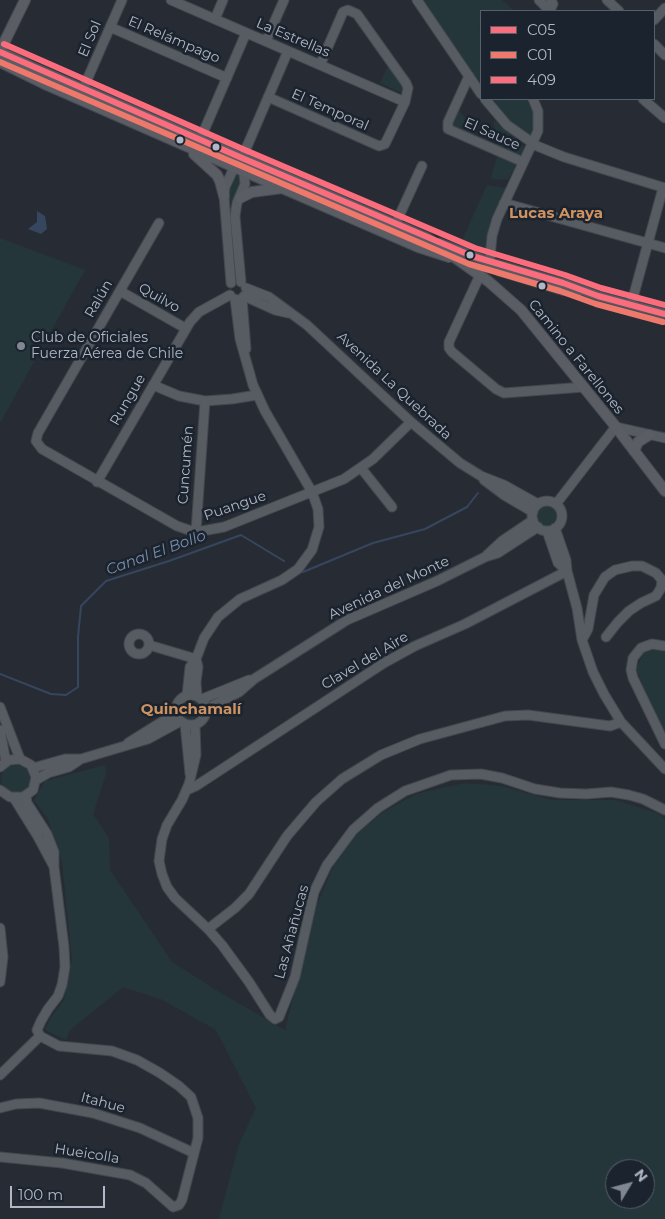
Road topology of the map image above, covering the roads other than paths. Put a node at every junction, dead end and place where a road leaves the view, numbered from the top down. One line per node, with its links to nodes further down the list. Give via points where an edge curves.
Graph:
1 (25, 0): 19 (main road)
2 (122, 0): 14 (street, El Sol)
3 (171, 0): 12 (street, La Estrellas)
4 (223, 0): 12 (street)
5 (284, 0): 16 (street)
6 (417, 0): 23 (street)
7 (540, 0): 10 (street)
8 (607, 0): 11 (street)
9 (665, 8): 13 (street)
10 (549, 10)
11 (618, 10)
12 (215, 19): 15 (street, La Estrellas)
13 (655, 19)
14 (110, 27): 24 (street, El Relámpago); 25 (street, El Sol)
15 (246, 33): 16 (street, La Estrellas); 24 (street)
16 (266, 41): 18 (street, La Estrellas)
17 (655, 45): 20 (street)
18 (288, 51): 22 (street, La Estrellas); 27 (street)
19 (0, 52): 25 (main road, Camino a Farellones)
20 (665, 55)
21 (0, 62): 35 (main road)
22 (320, 65): 31 (street, La Estrellas); 31 (street, via 342,13 348,10 362,20 405,81 408,88)
23 (469, 76): 26 (street); 37 (street, El Sauce, via 448,122 448,129)
24 (227, 78): 33 (street)
25 (83, 89): 33 (main road, Camino a Farellones)
26 (480, 92)
27 (268, 97): 31 (street, El Temporal, via 378,146 386,143); 36 (street)
28 (486, 100): 34 (street, via 507,125)
29 (533, 100): 34 (street, via 539,121)
30 (644, 100): 32 (street)
31 (405, 102)
32 (665, 118)
33 (200, 140): 36 (main road, Camino a Farellones)
34 (532, 144): 37 (street); 41 (street, via 558,156)
35 (183, 145): 39 (main road); 42 (main road, via 215,173)
36 (242, 158): 39 (street); 46 (main road, Camino a Farellones)
37 (523, 162): 44 (street)
38 (422, 166): 46 (street)
39 (240, 170): 40 (main road); 42 (street, via 227,181); 43 (street, via 245,184)
40 (282, 188): 43 (main road, via 252,192); 50 (main road, via 418,247)
41 (664, 188): 48 (street)
42 (224, 200): 43 (street, via 231,207); 54 (street)
43 (238, 200): 54 (street, via 235,216)
44 (504, 203): 48 (street); 51 (street, via 493,232)
45 (159, 223): 53 (street, Ralún)
46 (395, 225): 47 (main road, Camino a Farellones)
47 (428, 238): 50 (main road, Camino a Farellones); 51 (street)
48 (648, 243): 49 (street); 55 (street)
49 (665, 248)
50 (457, 259): 51 (street); 52 (main road, Camino a Farellones)
51 (488, 264): 55 (street)
52 (480, 275): 59 (main road, Camino a Farellones, via 521,310); 59 (street, via 449,342 452,352 504,393)
53 (120, 291): 57 (street, Quilvo); 66 (street, Ralún)
54 (239, 291): 57 (street, Rungue, via 200,312); 60 (street, via 239,334); 62 (street, Avenida La Quebrada, via 269,297 320,336)
55 (631, 305): 56 (street)
56 (664, 315)
57 (186, 328): 58 (street, Rungue)
58 (153, 385): 61 (street, via 179,396); 69 (street, Rungue)
59 (584, 387): 63 (main road, Camino a Farellones)
60 (257, 395): 61 (street); 71 (street)
61 (205, 401): 75 (street, Cuncumén)
62 (412, 422): 68 (street, Puangue); 74 (street, Avenida La Quebrada, via 447,453 481,476 511,488)
63 (616, 427): 64 (street); 67 (main road, Camino a Farellones); 72 (street)
64 (649, 435): 65 (street); 67 (main road, via 638,442)
65 (665, 438)
66 (36, 441): 69 (street, Puangue, via 42,450)
67 (634, 451): 70 (main road, Camino a Farellones)
68 (361, 468): 71 (street, Puangue); 73 (street)
69 (97, 482): 75 (street, Puangue, via 177,526)
70 (665, 490)
71 (312, 492): 75 (street, Puangue, via 224,526); 81 (street, via 318,509 319,527 308,557 287,578 246,595 228,607 208,631)
72 (556, 504): 74 (street, via 549,501); 74 (street, via 562,516 560,523)
73 (392, 507)
74 (540, 520): 76 (street, via 558,562); 82 (street, Avenida del Monte, via 502,541 485,557 353,617)
75 (196, 531)
76 (567, 571): 78 (street); 102 (street, Clavel del Aire, via 384,663)
77 (606, 637): 78 (street, via 629,612 656,596 662,588 662,580 656,573 642,566 632,566 615,570 606,577 594,595 588,629)
78 (582, 640): 88 (street, via 598,683)
79 (149, 646): 81 (street)
80 (665, 646): 92 (street, via 652,644 641,648 633,658 631,670)
81 (196, 659): 83 (street, via 190,669); 84 (street)
82 (254, 679): 84 (street, Avenida del Monte); 86 (street, Avenida del Monte, via 239,692)
83 (187, 695): 84 (street); 87 (street, via 178,702)
84 (200, 698): 86 (street)
85 (0, 707): 94 (street)
86 (206, 709): 90 (street, via 202,720)
87 (176, 713): 89 (street); 93 (street)
88 (622, 722): 98 (street); 108 (street, via 605,725 505,716 420,739 381,755 342,779 316,802 287,836 249,894)
89 (183, 723): 90 (street); 93 (street); 99 (street)
90 (195, 725): 99 (street, via 196,755)
91 (0, 730): 96 (street)
92 (665, 744)
93 (126, 745): 95 (street)
94 (20, 759): 96 (street); 97 (street)
95 (81, 759): 97 (street); 100 (street)
96 (3, 764)
97 (33, 768): 100 (street)
98 (665, 769)
99 (190, 777): 102 (street)
100 (36, 780): 103 (street, via 33,790)
101 (0, 790): 104 (street)
102 (187, 790): 108 (street, via 164,832 159,854 160,868 175,898)
103 (26, 796): 104 (street); 106 (street, via 26,802 50,840)
104 (14, 798): 106 (street)
105 (665, 810): 108 (street, Las Añañucas, via 643,799 611,792 560,793 481,774 450,775 405,791 378,808 353,830 327,865 314,892 295,978 280,1017 275,1019)
106 (54, 867): 110 (street, via 65,966 58,996 37,1030)
107 (0, 928): 109 (street, via 3,965)
108 (208, 928)
109 (0, 982)
110 (40, 1036): 111 (street); 113 (street, via 59,1046 112,1051 137,1060 180,1086 191,1098 198,1118)
111 (0, 1075)
112 (0, 1108): 113 (street, Itahue, via 39,1104 93,1113 140,1128)
113 (194, 1153): 114 (street, Hueicolla, via 181,1203 173,1207 130,1175 62,1163)
114 (0, 1157)

